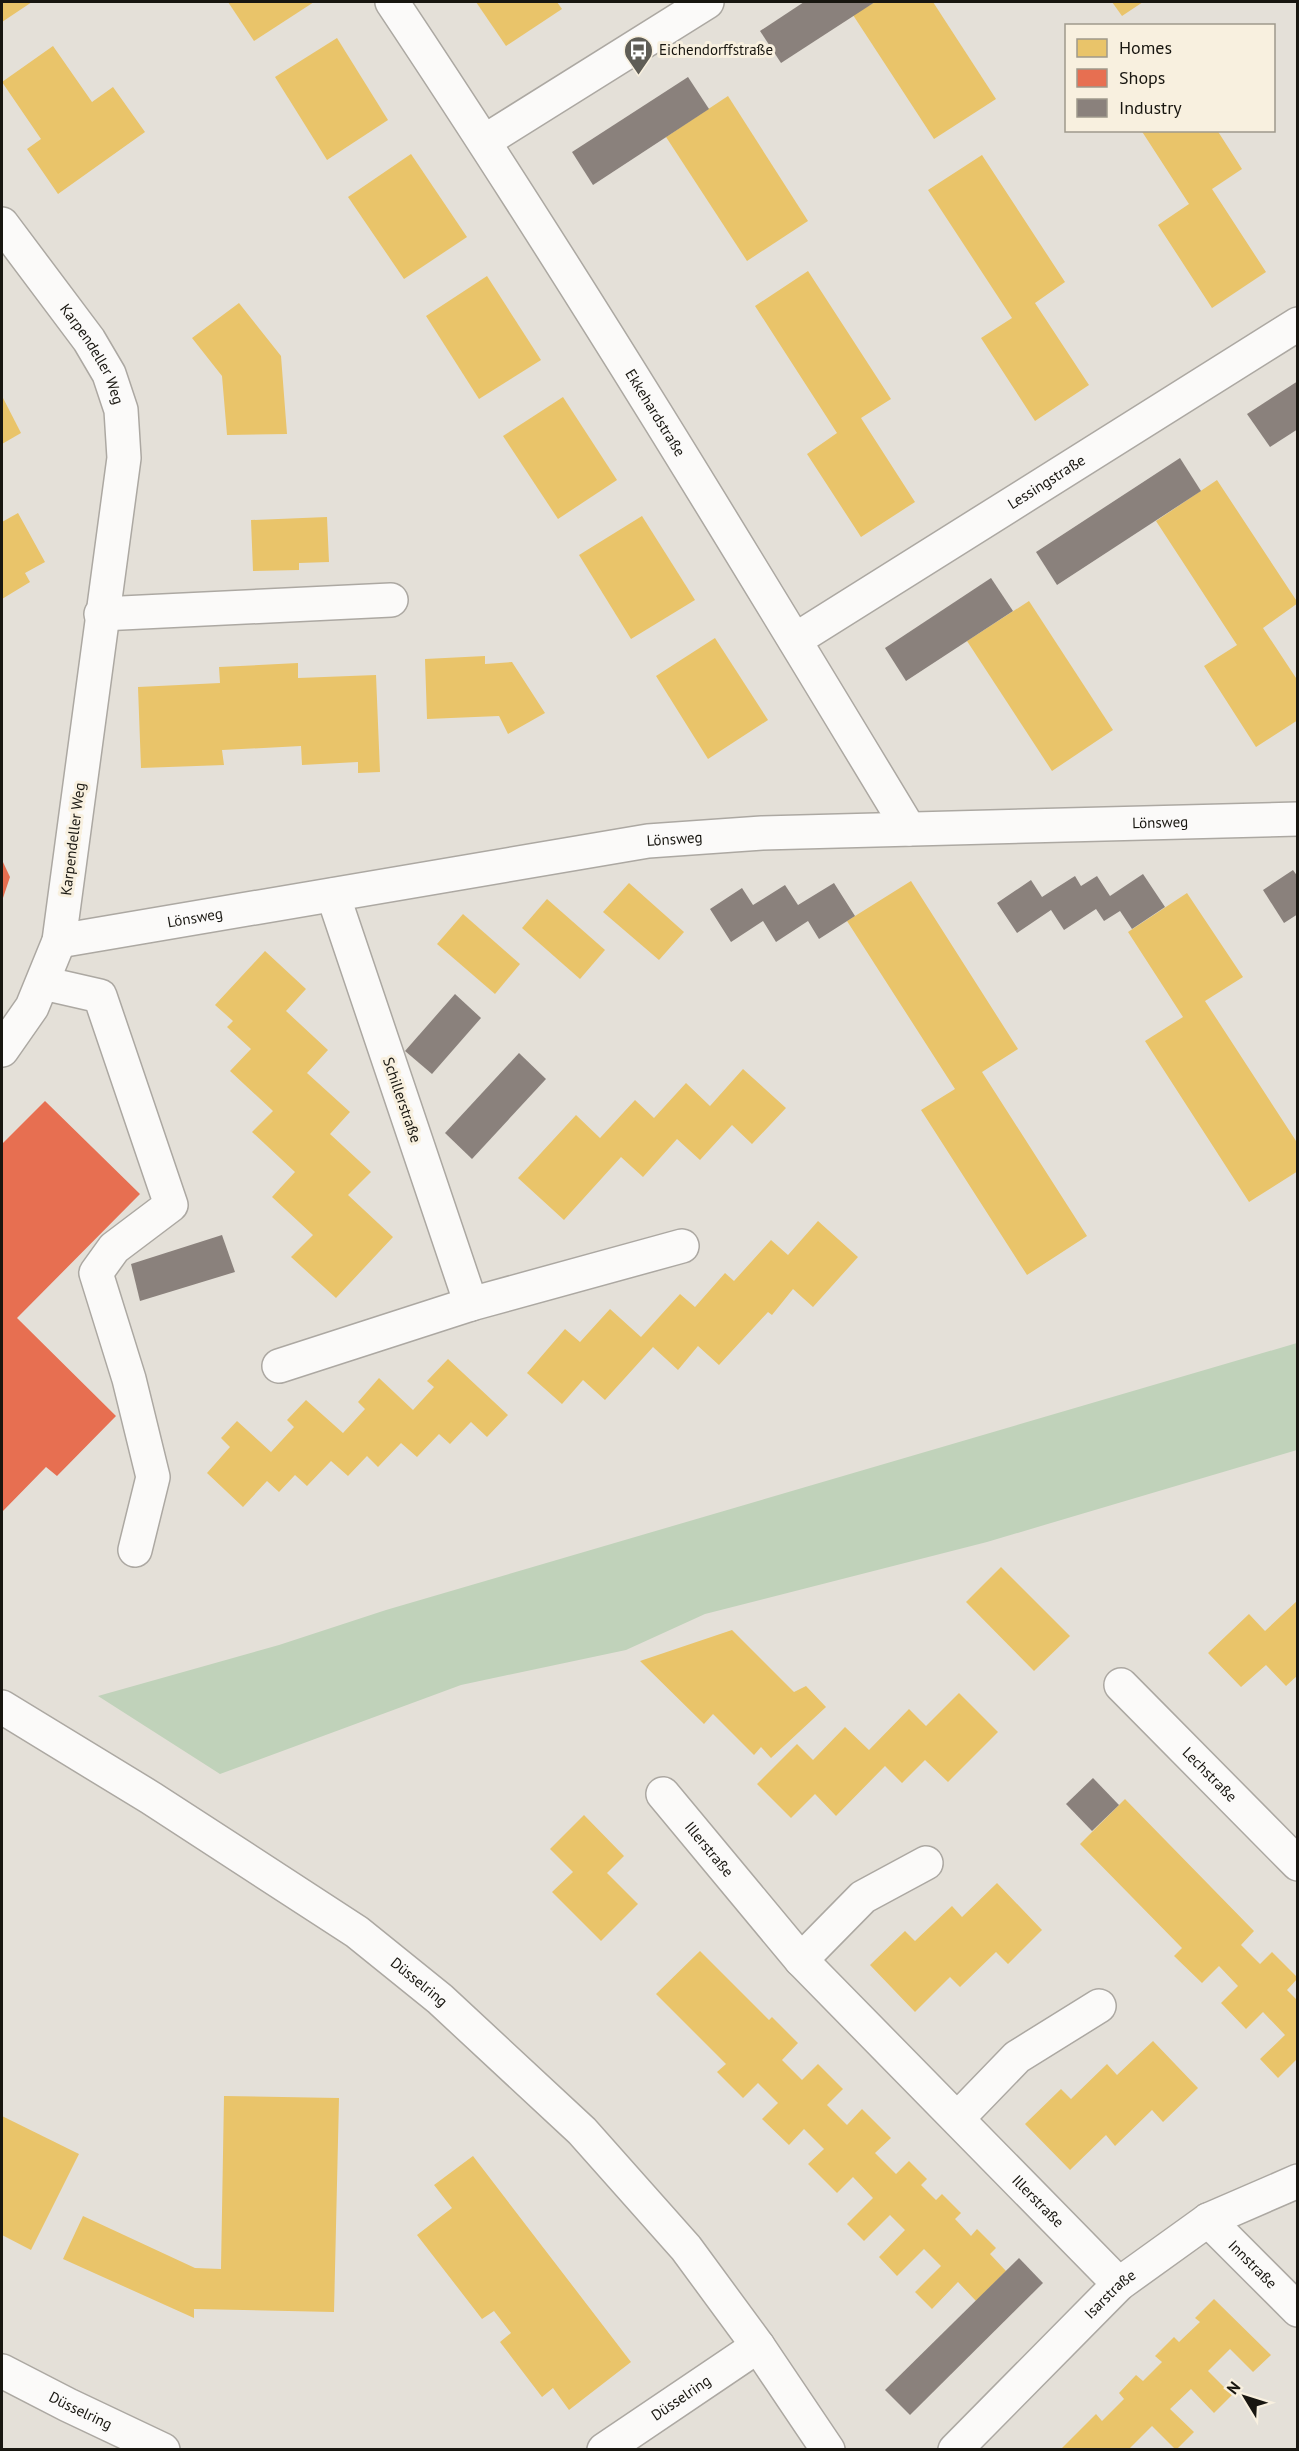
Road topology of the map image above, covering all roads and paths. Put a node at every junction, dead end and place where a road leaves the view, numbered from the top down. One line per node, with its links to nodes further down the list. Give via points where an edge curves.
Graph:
1 (392, 2): 3 (street, Ekkehardstraße)
2 (707, 2): 3 (street)
3 (485, 141): 8 (street, Ekkehardstraße)
4 (2, 224): 7 (street, Karpendeller Weg, via 100,358 121,410 124,458)
5 (1298, 324): 8 (street, Lessingstraße)
6 (392, 600): 7 (street)
7 (101, 614): 12 (street, Karpendeller Weg)
8 (795, 640): 10 (street, Ekkehardstraße)
9 (1298, 819): 10 (street, Lönsweg)
10 (909, 829): 11 (street, Lönsweg, via 648,841)
11 (333, 895): 12 (street, Lönsweg); 16 (street, Schillerstraße)
12 (59, 941): 13 (street, Karpendeller Weg)
13 (43, 983): 14 (street, Karpendeller Weg, via 32,1007); 18 (street, via 100,996 171,1205 114,1248 96,1273 129,1379 153,1477)
14 (2, 1050)
15 (682, 1246): 16 (street)
16 (471, 1304): 17 (street)
17 (279, 1366)
18 (135, 1550)
19 (1121, 1685): 23 (street, Lechstraße)
20 (5, 1709): 31 (street, Düsselring, via 357,1932 440,1999 582,2131 686,2248)
21 (663, 1794): 24 (street, Illerstraße)
22 (926, 1863): 24 (street, via 863,1897)
23 (1298, 1864)
24 (801, 1960): 26 (street, Illerstraße)
25 (1099, 2006): 26 (street, via 1017,2057)
26 (958, 2118): 29 (street, Illerstraße)
27 (1298, 2181): 28 (street, Isarstraße)
28 (1208, 2220): 29 (street, Isarstraße); 30 (street, Innstraße)
29 (1119, 2284): 36 (street, Isarstraße)
30 (1298, 2310)
31 (758, 2346): 34 (street, Düsselring); 35 (street, Düsselring)
32 (2, 2371): 33 (street, Düsselring)
33 (163, 2450)
34 (604, 2450)
35 (828, 2450)
36 (955, 2450)

